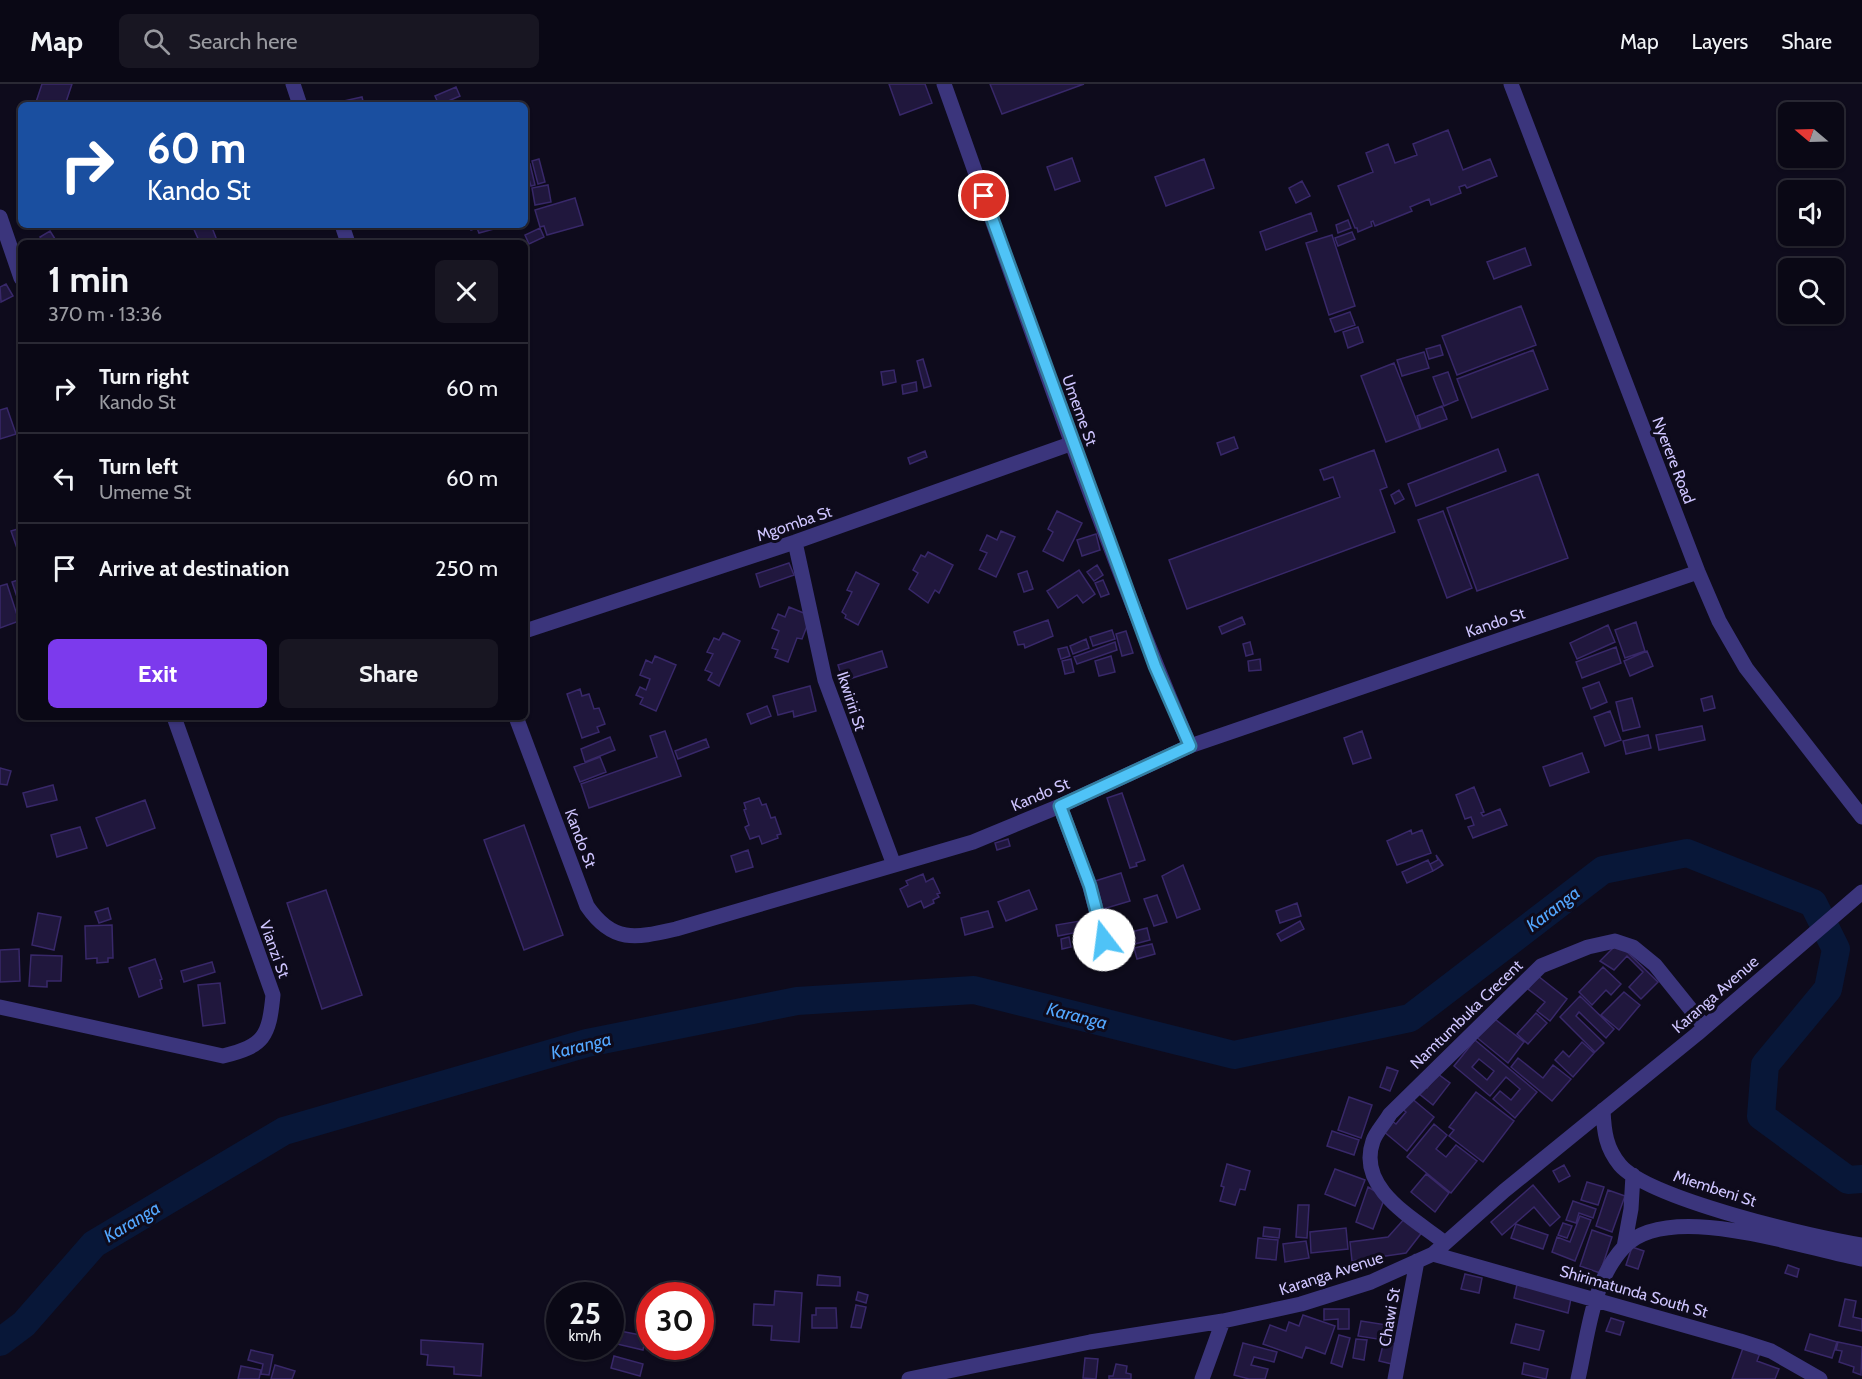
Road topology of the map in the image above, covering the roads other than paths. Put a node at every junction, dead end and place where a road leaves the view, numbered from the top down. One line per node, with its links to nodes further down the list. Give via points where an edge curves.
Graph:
1 (293, 84): 4 (street)
2 (944, 84): 7 (street, Umeme St)
3 (1511, 84): 9 (street, Nyerere Road)
4 (299, 102)
5 (0, 217): 6 (street)
6 (18, 269)
7 (1073, 443): 8 (street, Mgomba St); 13 (street, Umeme St, via 1155,666)
8 (795, 542): 10 (street, Mgomba St); 16 (street, Ikwiriri St, via 825,680)
9 (1698, 572): 13 (street, Kando St); 15 (street, Nyerere Road, via 1719,621 1746,668)
10 (528, 630)
11 (175, 720): 19 (street, Vianzi St, via 273,996 263,1038 248,1050 223,1056)
12 (517, 720): 16 (street, Kando St, via 587,906 599,924 620,934 640,937 676,928)
13 (1190, 746): 14 (street, Kando St)
14 (1060, 806): 16 (street, Kando St, via 973,842); 18 (street, via 1090,886)
15 (1862, 816)
16 (894, 865)
17 (1862, 892): 20 (street, Karanga Avenue)
18 (1104, 940)
19 (0, 1007)
20 (1705, 1027): 21 (street, Karanga Avenue); 23 (street, Namtumbuka Crecent, via 1655,965 1634,947 1615,941 1541,966 1390,1114 1373,1141 1371,1171 1382,1192)
21 (1603, 1110): 22 (street, Miembeni St, via 1605,1138 1621,1166); 23 (street, Karanga Avenue)
22 (1632, 1175): 24 (street, Miembeni St, via 1728,1213); 25 (street)
23 (1445, 1243): 26 (street, Karanga Avenue)
24 (1862, 1245)
25 (1624, 1246): 27 (street, via 1653,1231 1714,1226); 29 (street)
26 (1432, 1254): 28 (street, Karanga Avenue); 29 (street, Shirimatunda South St)
27 (1862, 1259)
28 (1417, 1261): 30 (street, Karanga Avenue, via 1371,1282 1301,1304); 33 (street, Chawi St)
29 (1596, 1299): 34 (street); 35 (street, Shirimatunda South St, via 1771,1351)
30 (1223, 1321): 31 (street, Karanga Avenue, via 1090,1342); 32 (street)
31 (909, 1379)
32 (1203, 1379)
33 (1395, 1379)
34 (1578, 1379)
35 (1820, 1379)

